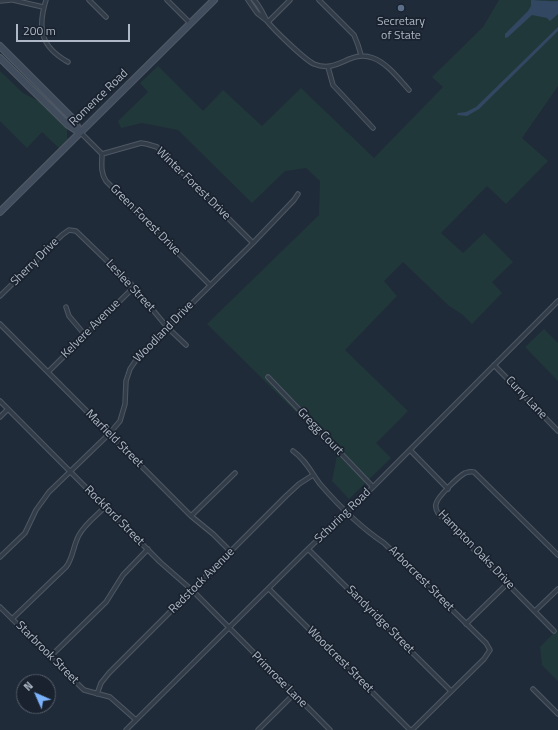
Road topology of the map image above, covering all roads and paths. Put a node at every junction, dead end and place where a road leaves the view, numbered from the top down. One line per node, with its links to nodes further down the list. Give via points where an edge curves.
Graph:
1 (12, 0): 10 (street); 11 (street)
2 (46, 0): 11 (street)
3 (89, 0): 12 (street)
4 (167, 0): 14 (street)
5 (214, 0): 14 (street, Romence Road)
6 (248, 0): 13 (street, via 257,13)
7 (254, 0): 13 (street)
8 (290, 0): 13 (street)
9 (319, 0): 16 (street, via 354,36)
10 (0, 1)
11 (43, 7): 18 (street, via 41,29 46,44)
12 (106, 17)
13 (268, 22): 19 (street, via 305,58 314,64)
14 (190, 23): 22 (street, Romence Road)
15 (0, 46): 22 (street, via 74,120)
16 (361, 55): 19 (street); 20 (street, via 383,64)
17 (0, 58): 22 (street, via 68,125)
18 (68, 62)
19 (328, 67): 21 (street, via 333,85)
20 (409, 90)
21 (373, 128)
22 (80, 132): 23 (street); 25 (street, Romence Road)
23 (102, 154): 27 (street, Winter Forest Drive, via 141,143 157,148); 28 (street, Green Forest Drive, via 101,167 106,181)
24 (298, 194): 27 (street, Woodland Drive)
25 (0, 212)
26 (72, 230): 29 (street, Leslee Street, via 78,232); 30 (street, Sherry Drive, via 62,235)
27 (253, 243): 28 (street, Woodland Drive)
28 (210, 285): 34 (street, Woodland Drive)
29 (134, 287): 34 (street, Leslee Street); 35 (street, Kelvere Avenue)
30 (0, 296)
31 (558, 302): 37 (street, Schuring Road)
32 (66, 307): 35 (street, via 68,316)
33 (0, 324): 38 (street, Marfield Street)
34 (167, 327): 36 (street, Leslee Street); 44 (street, Woodland Drive, via 143,351 130,369 126,381 123,416)
35 (85, 335): 38 (street, Kelvere Avenue)
36 (186, 345)
37 (494, 365): 43 (street, Curry Lane); 45 (street, Schuring Road)
38 (48, 372): 44 (street, Marfield Street)
39 (268, 377): 50 (street, Gregg Court)
40 (0, 402): 41 (street, Rockford Street)
41 (8, 409): 42 (street); 47 (street, Rockford Street)
42 (0, 417)
43 (558, 431)
44 (109, 434): 47 (street, Woodland Drive); 54 (street, Marfield Street)
45 (410, 450): 50 (street, Schuring Road); 51 (street)
46 (293, 451): 49 (street, Arborcrest Street, via 302,457)
47 (71, 472): 52 (street, Rockford Street); 59 (street, Woodland Drive, via 44,498 25,533)
48 (235, 473): 54 (street)
49 (313, 475): 53 (street, Arborcrest Street); 57 (street, Redstock Avenue, via 286,496)
50 (373, 487): 53 (street, Schuring Road)
51 (448, 489): 58 (street, via 465,473 476,473); 60 (street, Hampton Oaks Drive, via 437,500 436,511)
52 (105, 507): 55 (street, Rockford Street); 66 (street, via 80,534 66,567)
53 (347, 512): 56 (street, Schuring Road); 67 (street, Arborcrest Street, via 367,532 384,543)
54 (191, 516): 57 (street, Marfield Street)
55 (148, 549): 63 (street, Rockford Street); 70 (street, via 123,575 106,602)
56 (308, 549): 61 (street, Schuring Road); 72 (street, Sandyridge Street)
57 (231, 552): 63 (street, Redstock Avenue)
58 (558, 555)
59 (0, 557)
60 (508, 583): 65 (street, Hampton Oaks Drive); 67 (street)
61 (270, 589): 68 (street, Schuring Road); 80 (street, Woodcrest Street)
62 (558, 589): 65 (street)
63 (193, 590): 68 (street, Rockford Street); 73 (street, Redstock Avenue, via 109,673)
64 (0, 607): 66 (street, Starbrook Street)
65 (535, 611): 69 (street, Hampton Oaks Drive)
66 (12, 619): 70 (street, Starbrook Street)
67 (466, 624): 72 (street, Arborcrest Street, via 490,650)
68 (230, 629): 74 (street, Primrose Lane); 76 (street, Schuring Road)
69 (554, 630)
70 (50, 657): 73 (street, Starbrook Street, via 84,690)
71 (533, 689): 75 (street)
72 (451, 691): 80 (street)
73 (97, 694): 76 (street, Starbrook Street, via 110,697)
74 (294, 694): 78 (street); 79 (street, Primrose Lane)
75 (558, 714)
76 (136, 720): 77 (street, Schuring Road)
77 (126, 730)
78 (258, 730)
79 (330, 730)
80 (411, 730)

